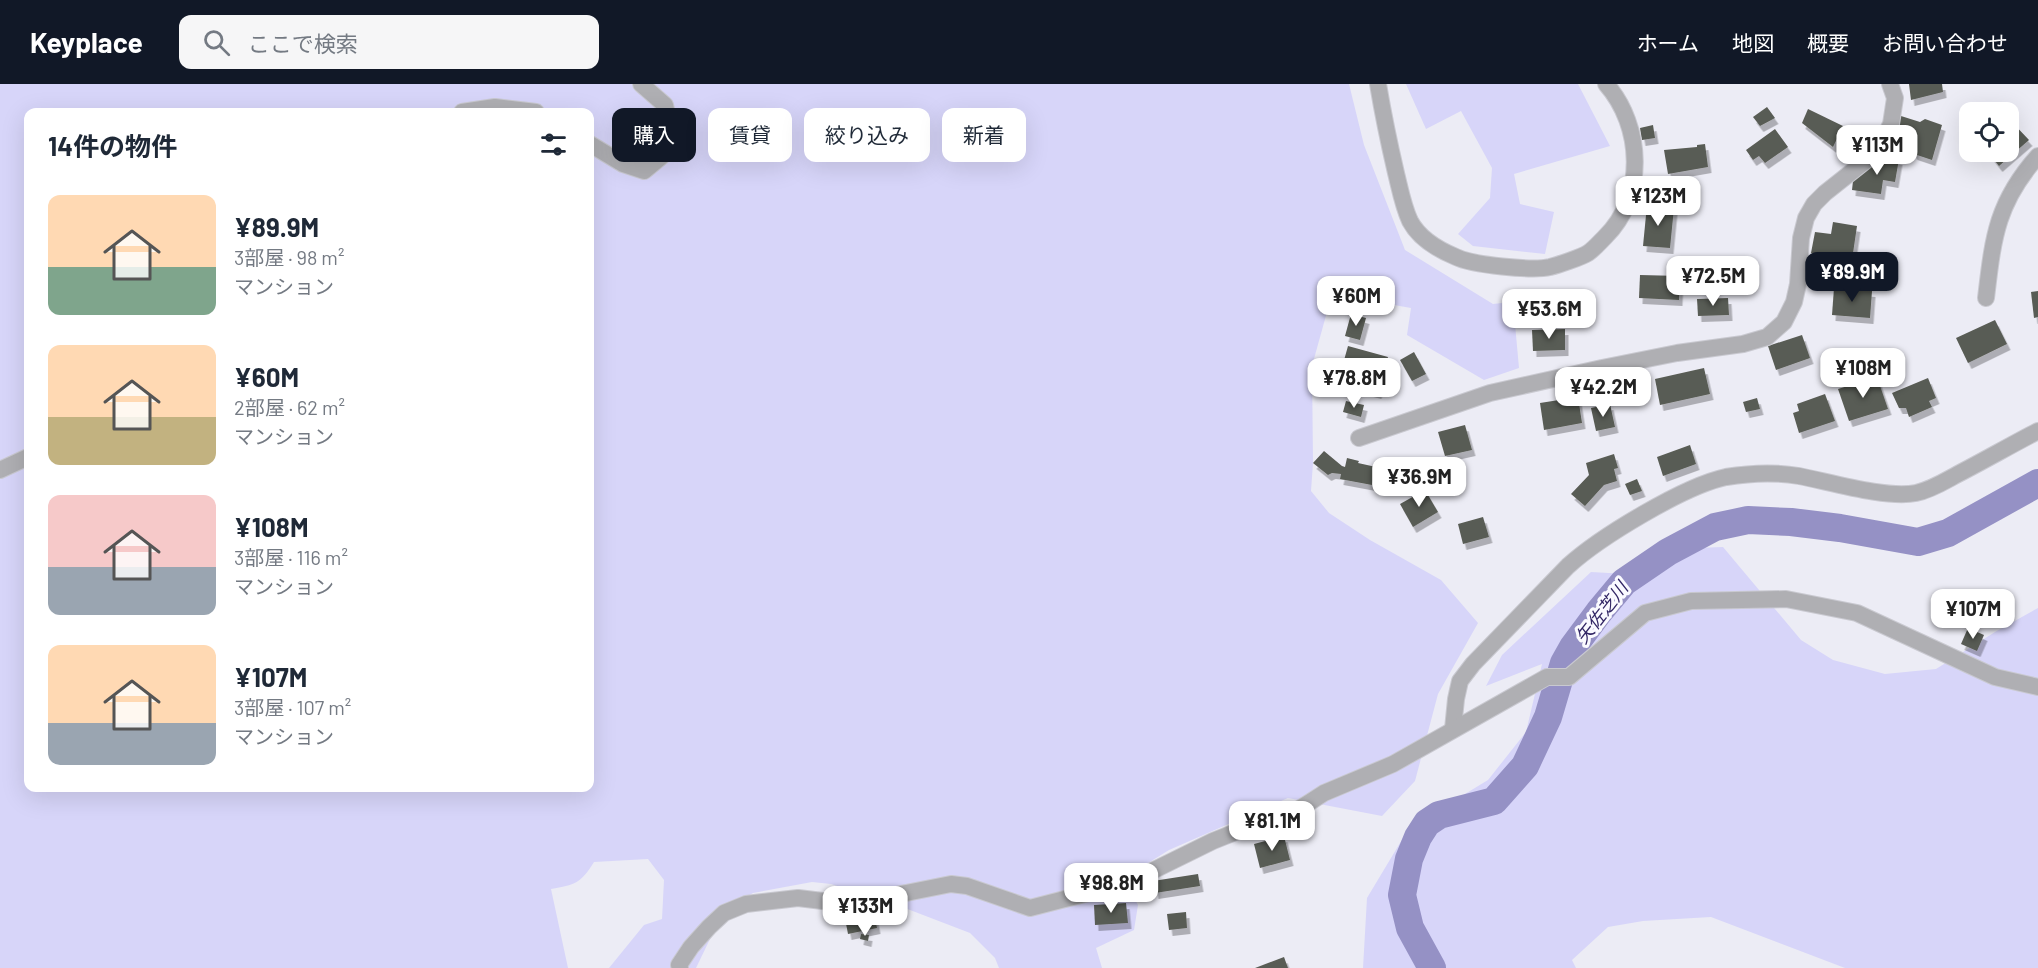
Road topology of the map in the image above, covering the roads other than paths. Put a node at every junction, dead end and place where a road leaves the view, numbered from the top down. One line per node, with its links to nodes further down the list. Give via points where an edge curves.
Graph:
1 (642, 84): 5 (street, via 665,105 671,132 662,156 644,171 622,164)
2 (1378, 84): 3 (street, via 1386,131 1411,222 1430,244 1457,258 1528,268 1550,267 1589,253 1610,232 1625,208 1636,153 1629,122)
3 (1606, 84)
4 (1890, 84): 9 (street, via 1894,98 1891,124 1878,151 1814,204 1801,238 1794,302 1784,322 1767,337 1490,393)
5 (594, 146)
6 (2038, 156): 7 (street, via 2022,174 2000,216)
7 (1986, 298)
8 (2038, 430): 13 (street, via 1916,493 1890,494 1766,473 1726,477 1690,490 1636,519 1568,566 1460,681)
9 (1359, 438)
10 (24, 459): 11 (street)
11 (0, 470)
12 (2038, 687): 13 (street, via 1995,678 1857,612 1786,599 1691,601 1645,613 1569,677 1547,677)
13 (1453, 729): 14 (street, via 1392,764 1324,793 1293,813 1268,819 1149,873 1092,892 1030,908 951,884 839,903 798,898 746,903 724,913 709,927)
14 (680, 968)

